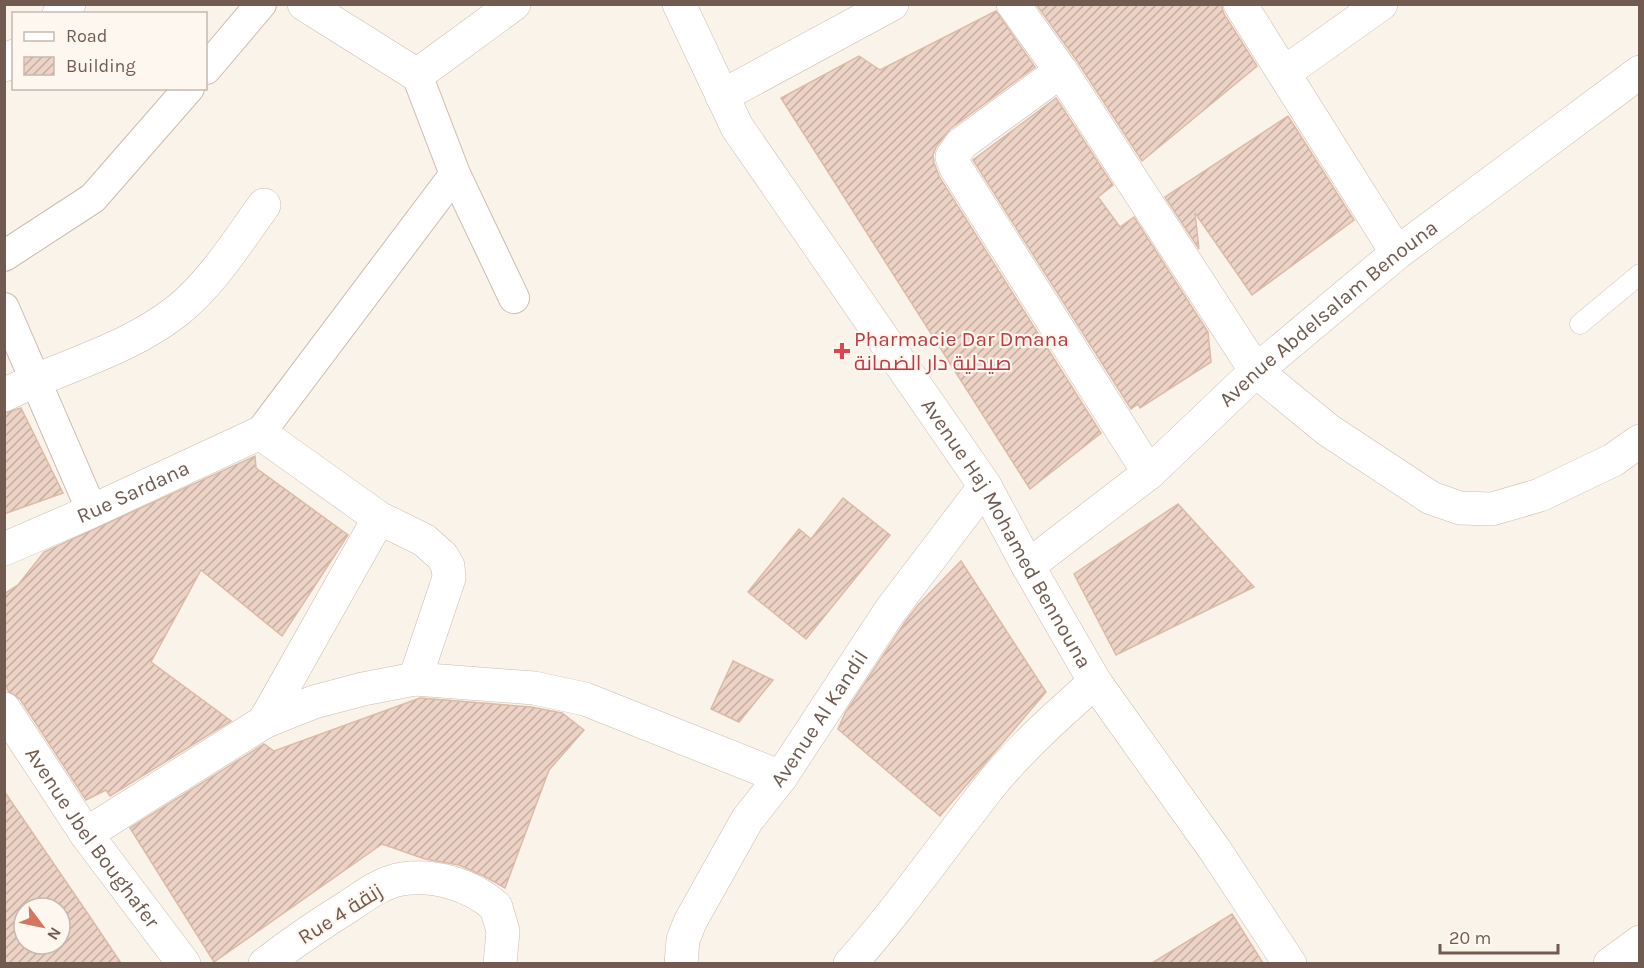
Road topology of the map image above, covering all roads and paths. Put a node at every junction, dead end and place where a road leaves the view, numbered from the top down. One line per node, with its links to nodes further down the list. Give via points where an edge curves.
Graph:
1 (261, 4): 9 (street)
2 (304, 4): 13 (street)
3 (514, 4): 13 (street)
4 (679, 4): 15 (street, Avenue Haj Mohamed Bennouna)
5 (892, 4): 15 (street)
6 (1013, 4): 10 (street)
7 (1240, 4): 12 (street)
8 (1381, 4): 12 (street)
9 (207, 68)
10 (1061, 71): 24 (street); 29 (street, via 961,144 952,158)
11 (1640, 72): 18 (street, Avenue Abdelsalam Benouna)
12 (1284, 73): 18 (street)
13 (417, 75): 16 (street)
14 (187, 90): 19 (street, via 93,198)
15 (722, 96): 30 (street, Avenue Haj Mohamed Bennouna, via 737,127)
16 (455, 174): 21 (street); 27 (street)
17 (264, 205): 25 (street, via 228,256 179,309 125,343)
18 (1397, 253): 24 (street, Avenue Abdelsalam Benouna)
19 (4, 256)
20 (1640, 274): 23 (lane)
21 (514, 298)
22 (4, 308): 25 (street)
23 (1580, 324)
24 (1256, 371): 28 (street, via 1329,430 1431,498 1460,508 1492,509 1540,495 1613,460); 29 (street, Avenue Abdelsalam Benouna)
25 (35, 379): 26 (street); 31 (street)
26 (4, 395)
27 (260, 433): 31 (street, Rue Sardana); 32 (street)
28 (1640, 441)
29 (1149, 473): 34 (street, Avenue Abdelsalam Benouna)
30 (985, 486): 34 (street, Avenue Haj Mohamed Bennouna); 39 (street, Avenue Al Kandil, via 890,611)
31 (92, 511): 33 (street, Rue Sardana)
32 (379, 518): 35 (street, via 424,540 448,566 449,578); 38 (street)
33 (4, 549)
34 (1028, 566): 36 (street, Avenue Haj Mohamed Bennouna)
35 (415, 679): 38 (street, via 314,702); 39 (street, via 534,688 585,699)
36 (1095, 682): 46 (street, via 1058,714 996,779); 47 (street, Avenue Haj Mohamed Bennouna)
37 (4, 709): 40 (street, Avenue Jbel Boughafer)
38 (264, 722): 40 (street)
39 (781, 777): 45 (street, Avenue Al Kandil, via 747,819 690,922)
40 (86, 834): 42 (street, Avenue Jbel Boughafer)
41 (1640, 942): 48 (street)
42 (184, 963)
43 (265, 963): 44 (street, Rue 4 زنقة, via 365,895 401,879 462,885 496,907 503,931)
44 (500, 963)
45 (681, 963)
46 (850, 963)
47 (1290, 963)
48 (1610, 963)

